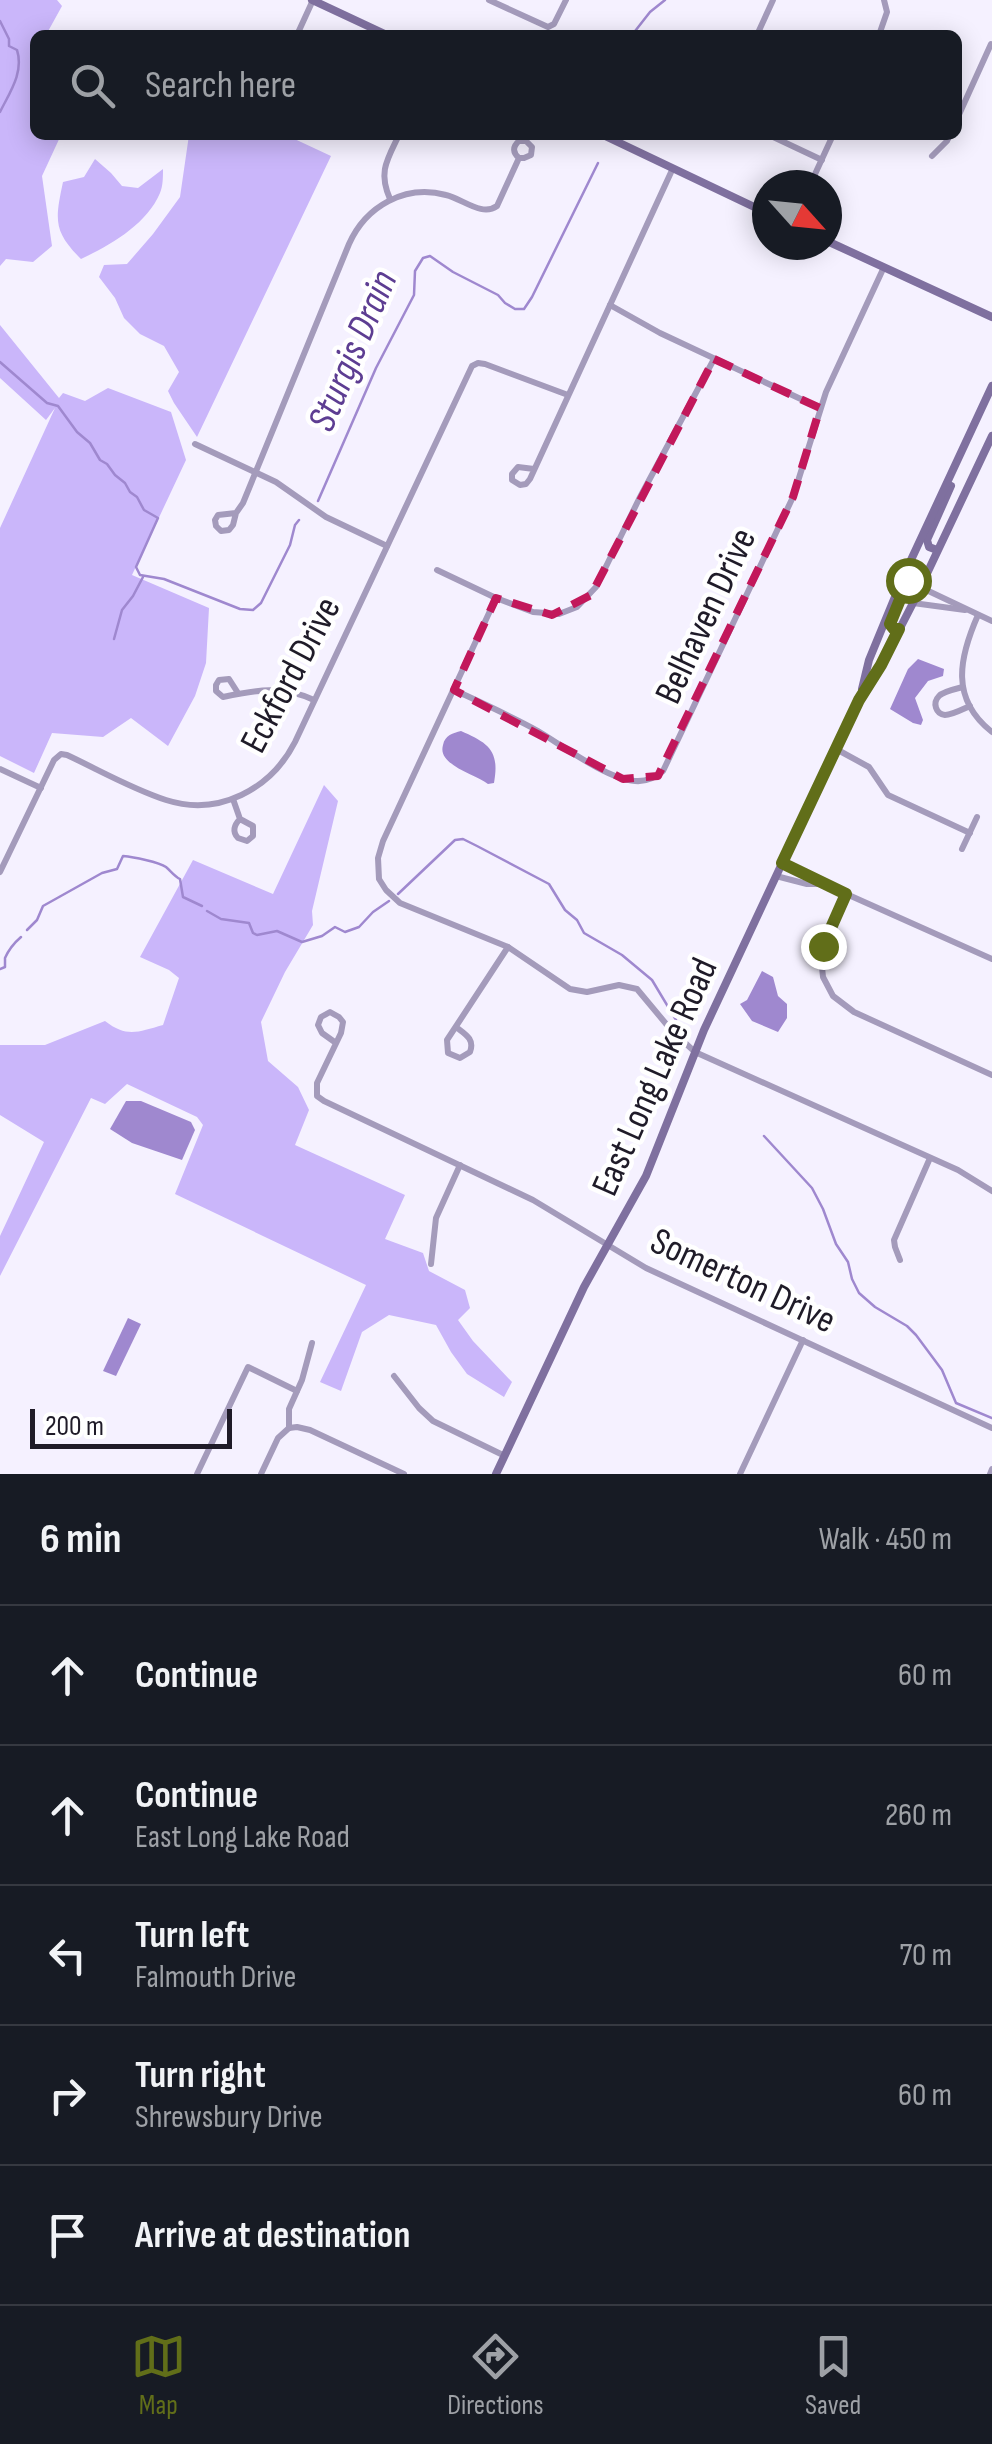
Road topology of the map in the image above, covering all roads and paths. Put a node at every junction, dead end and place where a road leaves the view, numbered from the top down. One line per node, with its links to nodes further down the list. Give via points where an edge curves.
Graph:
1 (313, 0): 6 (street); 7 (main road)
2 (488, 0): 3 (street, via 545,26)
3 (566, 0)
4 (773, 0): 8 (street)
5 (884, 1): 9 (street)
6 (300, 30)
7 (377, 30)
8 (759, 30)
9 (882, 30)
10 (991, 44): 11 (street)
11 (962, 100)
12 (397, 140): 22 (street, via 383,173)
13 (614, 140): 20 (main road)
14 (780, 140): 19 (street)
15 (832, 140): 19 (street)
16 (948, 140): 17 (street)
17 (932, 156)
18 (520, 158): 22 (street, via 491,210 434,192)
19 (822, 160): 21 (street)
20 (673, 168): 23 (main road); 26 (street)
21 (817, 170)
22 (390, 200): 36 (street, via 352,236)
23 (752, 206)
24 (842, 248): 25 (main road)
25 (884, 267): 27 (main road); 31 (street, Belhaven Drive)
26 (610, 305): 28 (street); 30 (street)
27 (992, 318)
28 (714, 359): 31 (street); 43 (street, via 591,594 552,615)
29 (992, 386): 32 (main road, East Long Lake Road)
30 (568, 395): 35 (street); 38 (street, Eckford Drive, via 485,364 472,366)
31 (820, 408): 49 (street, Belhaven Drive, via 793,497 658,776 623,779)
32 (980, 412): 39 (main road, via 927,540); 41 (main road, East Long Lake Road)
33 (992, 436): 39 (main road, East Long Lake Road)
34 (196, 444): 36 (street)
35 (534, 468)
36 (256, 473): 37 (street); 38 (street)
37 (236, 513)
38 (387, 546): 51 (street, Eckford Drive)
39 (937, 550): 42 (main road, East Long Lake Road)
40 (437, 570): 43 (street)
41 (907, 570): 47 (main road, via 890,624); 52 (main road, East Long Lake Road)
42 (920, 587): 44 (main road, East Long Lake Road); 45 (street)
43 (496, 598): 49 (street)
44 (912, 603): 45 (street); 47 (main road, East Long Lake Road)
45 (975, 613): 46 (street); 48 (street, via 961,665)
46 (992, 622)
47 (899, 629): 52 (main road, East Long Lake Road)
48 (963, 687): 53 (street); 53 (street, via 940,695 936,708 947,715)
49 (454, 690): 68 (street, via 383,842 379,879 400,903)
50 (238, 693): 51 (street, via 285,690)
51 (314, 700): 58 (street, Eckford Drive, via 278,769)
52 (859, 700): 55 (main road, East Long Lake Road)
53 (970, 706): 54 (street)
54 (992, 732)
55 (836, 749): 61 (street, via 869,767 888,795); 63 (main road, East Long Lake Road)
56 (0, 769): 57 (street)
57 (41, 788): 58 (street, Eckford Drive, via 55,758 65,754 168,801); 64 (street, Eckford Drive)
58 (233, 799): 60 (street)
59 (978, 816): 61 (street)
60 (240, 819)
61 (970, 832): 62 (street)
62 (962, 849)
63 (782, 863): 65 (main road, East Long Lake Road); 66 (street)
64 (0, 872)
65 (776, 876): 66 (street); 72 (main road, East Long Lake Road)
66 (824, 884): 67 (street)
67 (846, 894): 69 (street); 73 (street, via 821,957 830,993 854,1012)
68 (508, 947): 70 (street); 72 (street, via 570,990 637,989)
69 (992, 960)
70 (456, 1027): 70 (street, via 446,1048 460,1058 472,1044)
71 (336, 1043): 71 (street, via 343,1022 330,1012 318,1025); 75 (street, Somerton Drive, via 316,1094)
72 (695, 1052): 74 (street); 77 (main road, East Long Lake Road, via 646,1176)
73 (992, 1075)
74 (930, 1158): 76 (street); 78 (street, via 894,1240)
75 (460, 1166): 77 (street, Somerton Drive); 79 (street, via 434,1224)
76 (992, 1191)
77 (608, 1246): 80 (street, Somerton Drive); 86 (main road, East Long Lake Road)
78 (900, 1260)
79 (432, 1264)
80 (803, 1340): 85 (street, Somerton Drive); 91 (street)
81 (312, 1343): 83 (street)
82 (394, 1376): 86 (street, via 433,1421)
83 (297, 1391): 84 (street); 87 (street, via 248,1367)
84 (289, 1428): 88 (street); 89 (street, via 310,1430)
85 (992, 1428)
86 (505, 1456): 90 (main road, East Long Lake Road)
87 (197, 1474)
88 (261, 1474)
89 (404, 1474)
90 (496, 1474)
91 (740, 1474)

